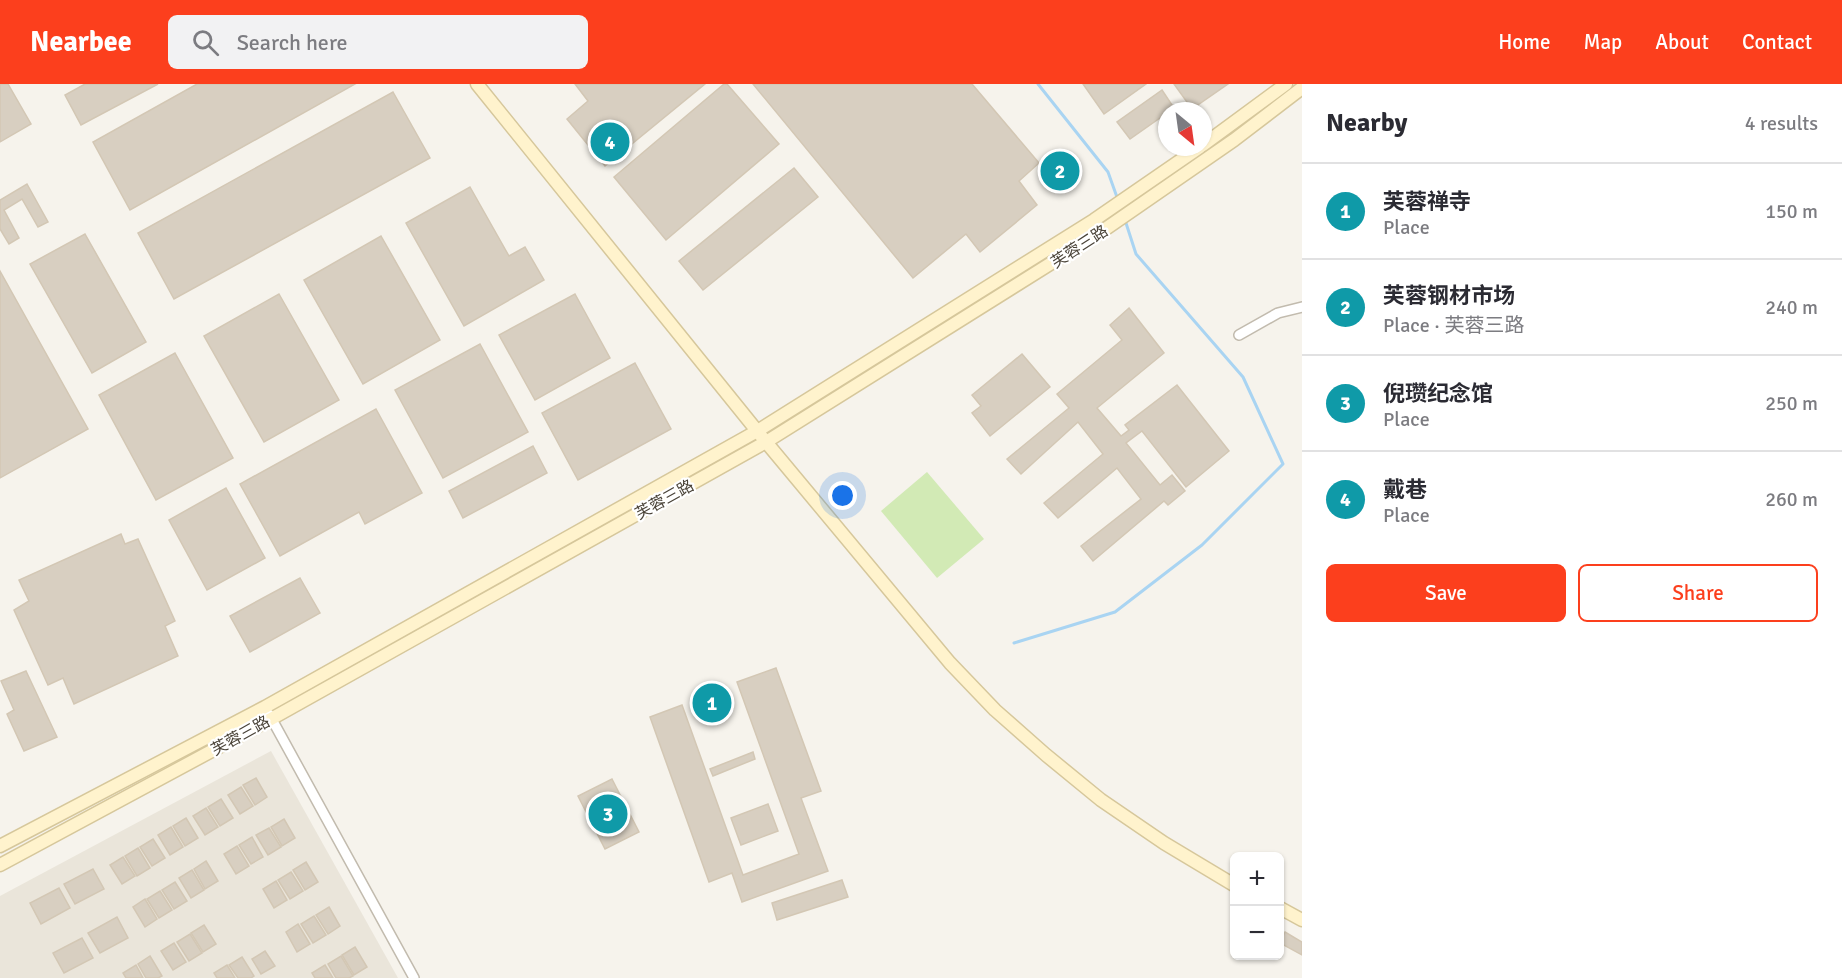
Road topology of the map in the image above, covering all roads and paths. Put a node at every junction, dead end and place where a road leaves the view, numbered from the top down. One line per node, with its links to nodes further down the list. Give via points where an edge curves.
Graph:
1 (477, 84): 8 (main road)
2 (1286, 84): 4 (main road, 芙蓉三路)
3 (1302, 88): 9 (main road, 芙蓉三路, via 1101,232)
4 (1212, 139)
5 (1187, 156): 8 (main road, 芙蓉三路, via 1094,220)
6 (1302, 307): 7 (street, via 1278,313)
7 (1239, 335)
8 (757, 431): 9 (main road); 10 (main road, 芙蓉三路)
9 (766, 442): 11 (main road, 芙蓉三路); 14 (main road, via 950,663 995,710 1101,800)
10 (265, 706): 11 (street); 12 (main road, 芙蓉三路)
11 (271, 718): 13 (main road, 芙蓉三路); 17 (street)
12 (0, 846)
13 (0, 866)
14 (1230, 883)
15 (1284, 910): 16 (main road)
16 (1302, 920)
17 (414, 978)

